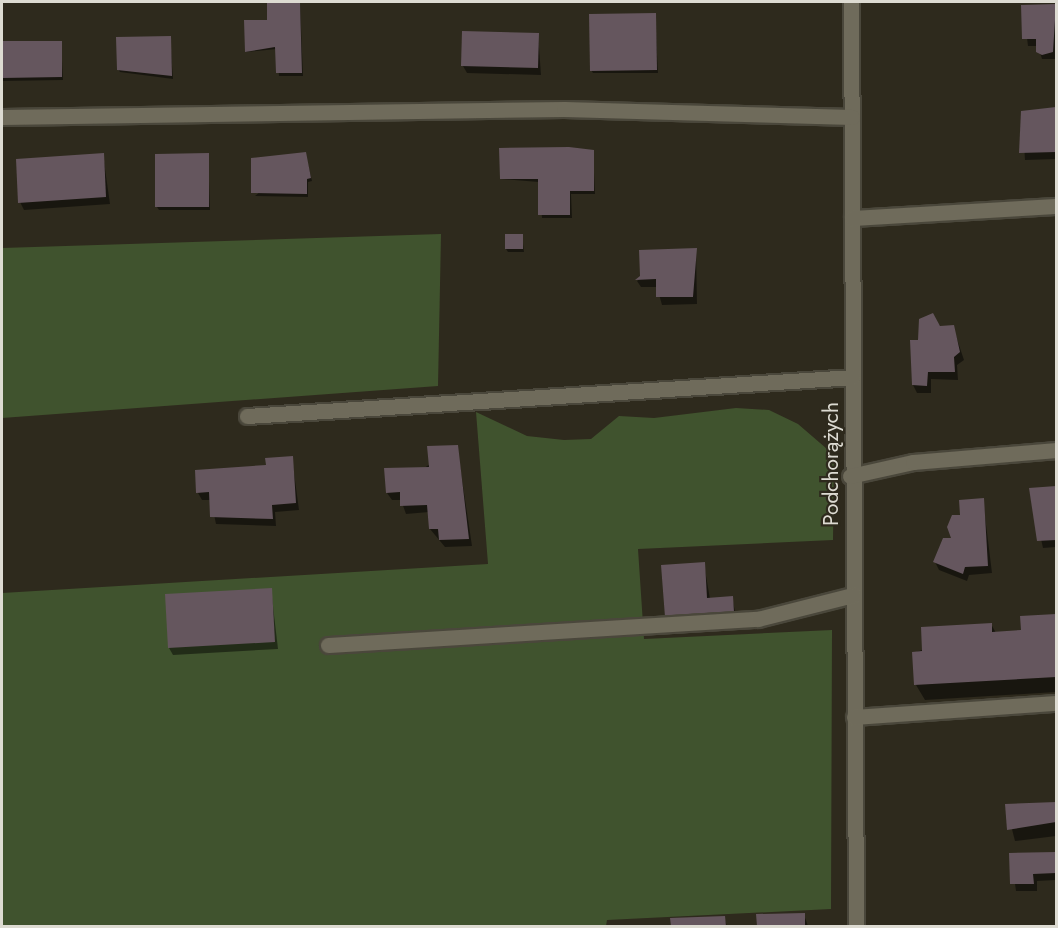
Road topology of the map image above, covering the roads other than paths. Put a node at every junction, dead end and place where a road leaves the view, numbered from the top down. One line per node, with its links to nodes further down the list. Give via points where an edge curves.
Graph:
1 (851, 2): 3 (street, Podchorążych)
2 (2, 117): 3 (street, via 564,109)
3 (852, 117): 5 (street, Podchorążych)
4 (1056, 206): 5 (street)
5 (852, 219): 6 (street, Podchorążych)
6 (853, 377): 7 (street); 9 (street, Podchorążych)
7 (248, 416)
8 (1056, 450): 9 (street, via 913,462)
9 (850, 476): 10 (street, Podchorążych)
10 (853, 595): 11 (street, via 758,619); 13 (street, Podchorążych)
11 (328, 645)
12 (1056, 703): 13 (street)
13 (854, 717): 14 (street, Podchorążych)
14 (856, 927)

